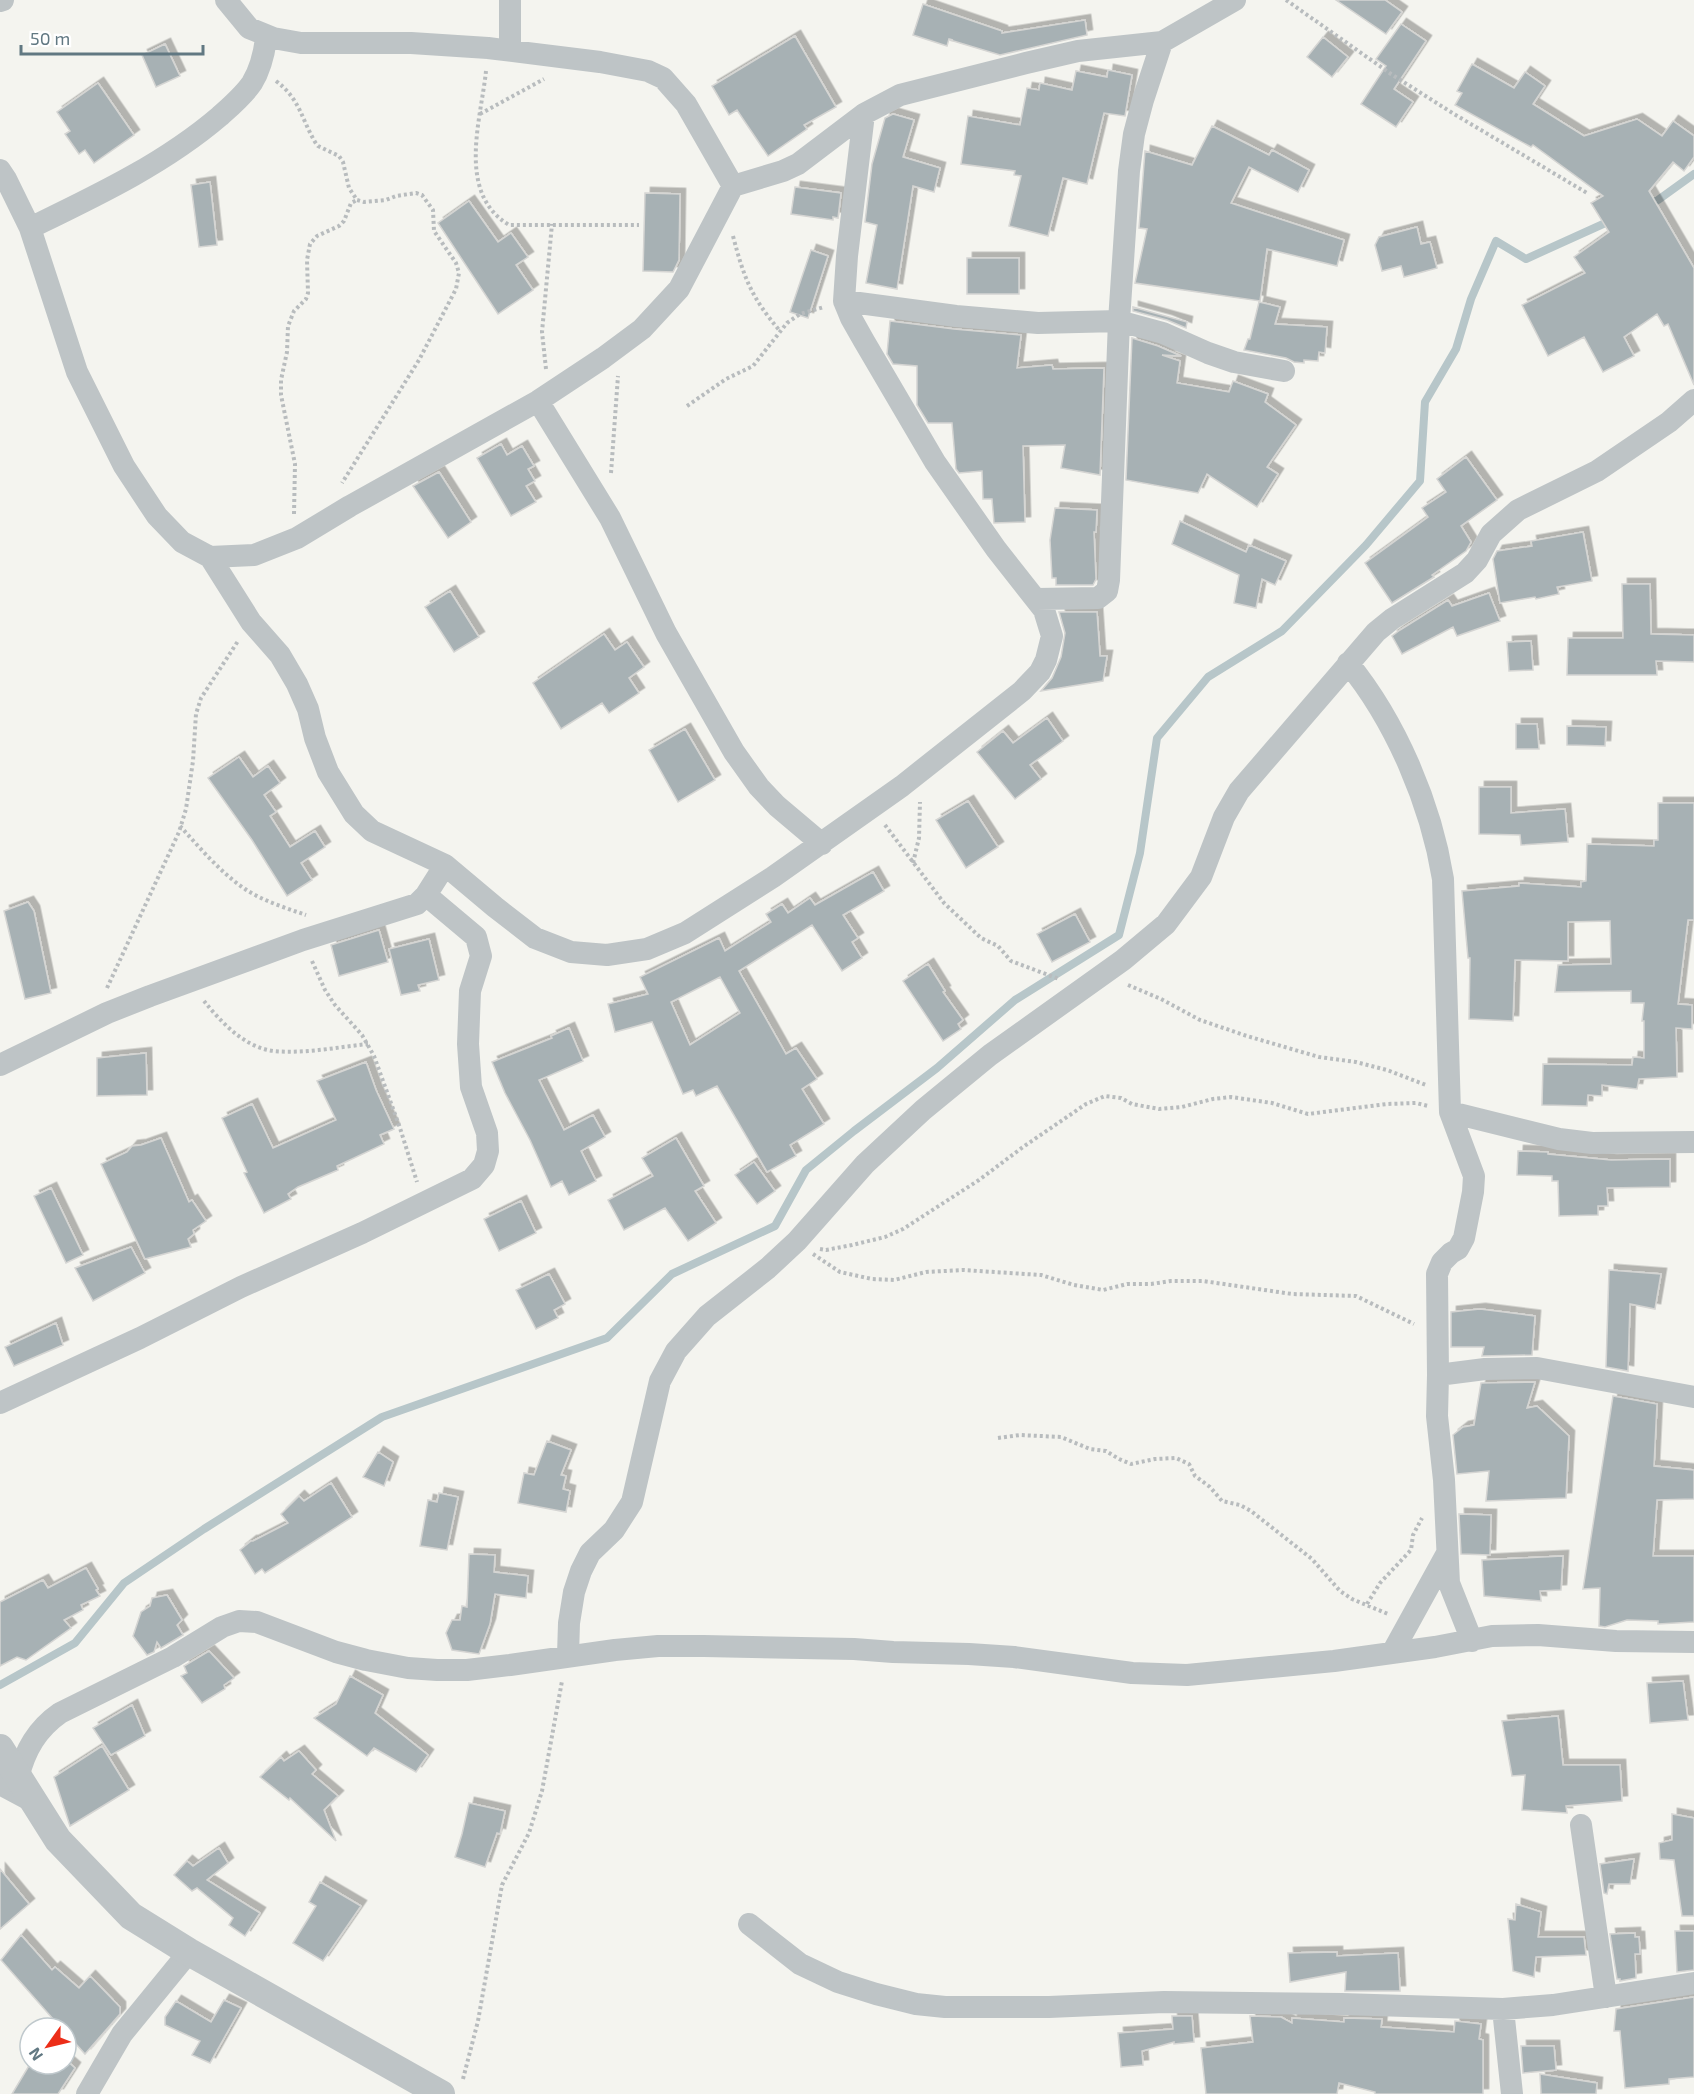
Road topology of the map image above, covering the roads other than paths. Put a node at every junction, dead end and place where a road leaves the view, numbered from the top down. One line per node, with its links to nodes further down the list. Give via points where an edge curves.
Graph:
1 (226, 0): 4 (street, via 249,28)
2 (510, 0): 6 (street)
3 (1235, 0): 5 (street)
4 (273, 38): 6 (street, via 301,43 411,43); 10 (street, via 266,39 252,83 203,131 137,173)
5 (1162, 42): 7 (street, via 1078,51 1026,63 900,95); 12 (street, via 1134,134)
6 (499, 49): 9 (street, via 648,71 663,78 686,104)
7 (864, 114): 9 (street, via 798,164); 11 (street)
8 (0, 170): 10 (street)
9 (729, 194): 14 (street, via 678,289 642,329)
10 (30, 228): 16 (street, via 78,372 124,466 157,516 182,542)
11 (845, 302): 12 (street, via 1038,323); 17 (street, via 935,462)
12 (1119, 321): 13 (street, via 1163,333 1234,362); 17 (street, via 1107,591 1098,598)
13 (1284, 371)
14 (543, 397): 16 (street, via 289,541 254,555); 19 (street, via 666,633 734,752 777,806)
15 (1694, 400): 18 (street, via 1597,471 1518,510 1491,534 1465,573 1392,619)
16 (210, 557): 20 (street, via 297,684 328,772 354,814 372,831)
17 (1037, 600): 19 (street, via 1052,636 1040,672 992,717)
18 (1348, 663): 23 (street, via 1393,731 1439,856 1443,879); 32 (street, via 1239,791 1224,817 1202,877 1166,924 990,1055 891,1138 796,1241 707,1316 676,1351 655,1399 632,1502 614,1530 590,1553 581,1571 574,1592)
19 (822, 844): 20 (street, via 685,933 647,949 607,955 571,952 535,938)
20 (445, 865): 21 (street)
21 (426, 895): 22 (street, via 404,909 188,981 90,1021); 27 (street, via 476,937 482,956 470,991 468,1054 471,1087 487,1133 484,1166 472,1179 422,1204)
22 (0, 1065)
23 (1450, 1112): 24 (street, via 1559,1139 1592,1143); 25 (street, via 1474,1176 1464,1238 1458,1249 1442,1262 1437,1274)
24 (1694, 1142)
25 (1438, 1375): 26 (street, via 1537,1368); 28 (street)
26 (1694, 1397)
27 (0, 1404)
28 (1446, 1555): 29 (street, via 1449,1583); 31 (street)
29 (1472, 1641): 30 (street, via 1492,1636 1538,1635); 31 (street)
30 (1694, 1642)
31 (1392, 1653): 32 (street, via 1186,1675 1132,1673 1014,1657 854,1649 657,1646)
32 (566, 1656): 34 (street, via 467,1670 408,1668 336,1652 257,1622 239,1621 47,1722)
33 (0, 1748): 34 (street)
34 (9, 1781): 37 (street, via 58,1840 131,1916)
35 (1581, 1825): 39 (street)
36 (749, 1924): 40 (street, via 800,1964 838,1982 916,2004 1038,2007 1254,2002)
37 (189, 1952): 41 (street); 42 (street, via 122,2034)
38 (1694, 1983): 39 (street)
39 (1605, 1997): 40 (street)
40 (1503, 2009): 43 (street)
41 (451, 2089)
42 (87, 2094)
43 (1512, 2094)

